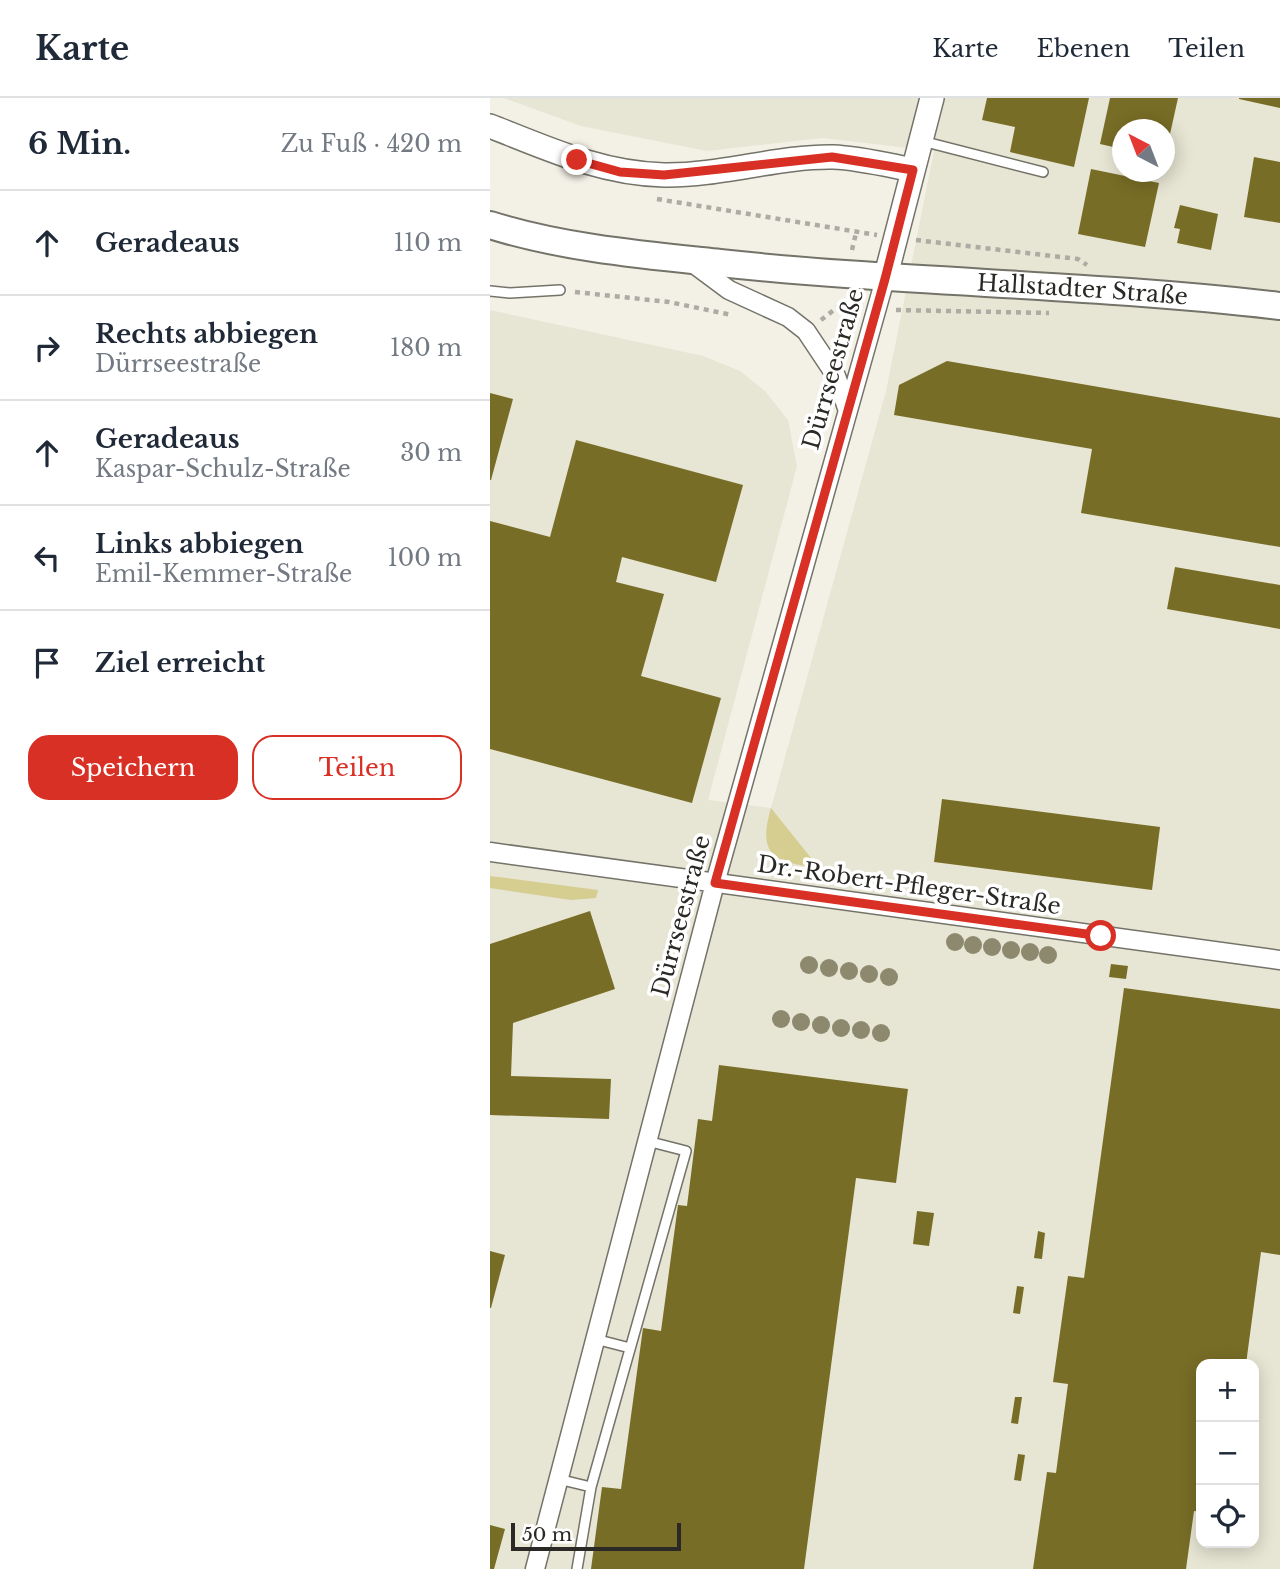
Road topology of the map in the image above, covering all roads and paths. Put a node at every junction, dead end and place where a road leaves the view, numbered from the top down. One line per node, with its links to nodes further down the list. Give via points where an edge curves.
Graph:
1 (932, 98): 3 (street)
2 (490, 126): 4 (street, via 620,172 704,173 832,157)
3 (920, 140): 4 (street); 5 (lane)
4 (913, 170): 8 (street)
5 (1043, 172)
6 (645, 197): 8 (path)
7 (490, 225): 9 (main road, Hallstadter Straße, via 570,243)
8 (895, 237): 10 (path, via 1078,259); 11 (street)
9 (689, 260): 11 (main road, Hallstadter Straße); 17 (street, via 729,290 788,317)
10 (1089, 266)
11 (885, 279): 14 (main road, Hallstadter Straße, via 1134,290); 15 (street, Dürrseestraße)
12 (560, 290): 13 (lane); 16 (path, via 669,302)
13 (490, 291)
14 (1280, 306)
15 (877, 309): 17 (path, via 839,306); 18 (street, Dürrseestraße)
16 (740, 318)
17 (806, 331): 18 (street, via 836,376)
18 (847, 408): 20 (street, Dürrseestraße)
19 (490, 852): 20 (street, Dr.-Robert-Pfleger-Straße)
20 (715, 883): 21 (street, Dr.-Robert-Pfleger-Straße); 22 (street, Dürrseestraße)
21 (1280, 960)
22 (647, 1141): 23 (street, Dürrseestraße); 24 (lane, via 686,1151)
23 (595, 1339): 24 (lane); 25 (street, Dürrseestraße)
24 (630, 1348): 26 (lane)
25 (558, 1479): 26 (lane); 27 (street, Dürrseestraße)
26 (592, 1487): 28 (lane)
27 (535, 1569)
28 (577, 1569)

